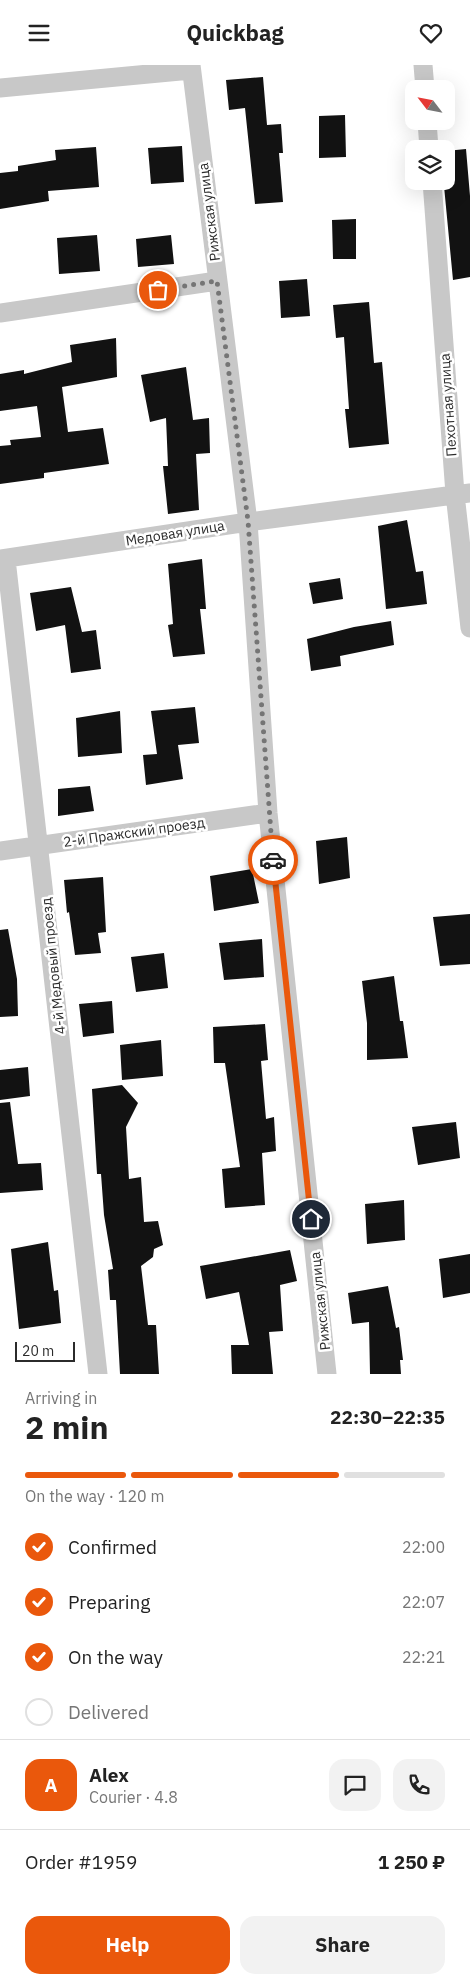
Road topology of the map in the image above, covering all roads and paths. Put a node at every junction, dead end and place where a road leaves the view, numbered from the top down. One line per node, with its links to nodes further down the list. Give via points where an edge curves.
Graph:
1 (423, 65): 3 (street)
2 (191, 67): 4 (street); 6 (street, Рижская улица)
3 (424, 80)
4 (0, 88)
5 (433, 190): 8 (street, Пехотная улица)
6 (217, 281): 7 (street); 9 (street, Рижская улица)
7 (0, 313)
8 (462, 493): 9 (street, Медовая улица); 11 (street, Пехотная улица)
9 (248, 521): 10 (street, Медовая улица); 12 (street, Рижская улица)
10 (3, 559): 13 (street, 4-й Медовый проезд)
11 (470, 628)
12 (268, 813): 13 (street, 2-й Пражский проезд); 16 (street, Рижская улица)
13 (39, 846): 14 (street, 2-й Пражский проезд); 15 (street, 4-й Медовый проезд)
14 (0, 851)
15 (98, 1374)
16 (327, 1374)

